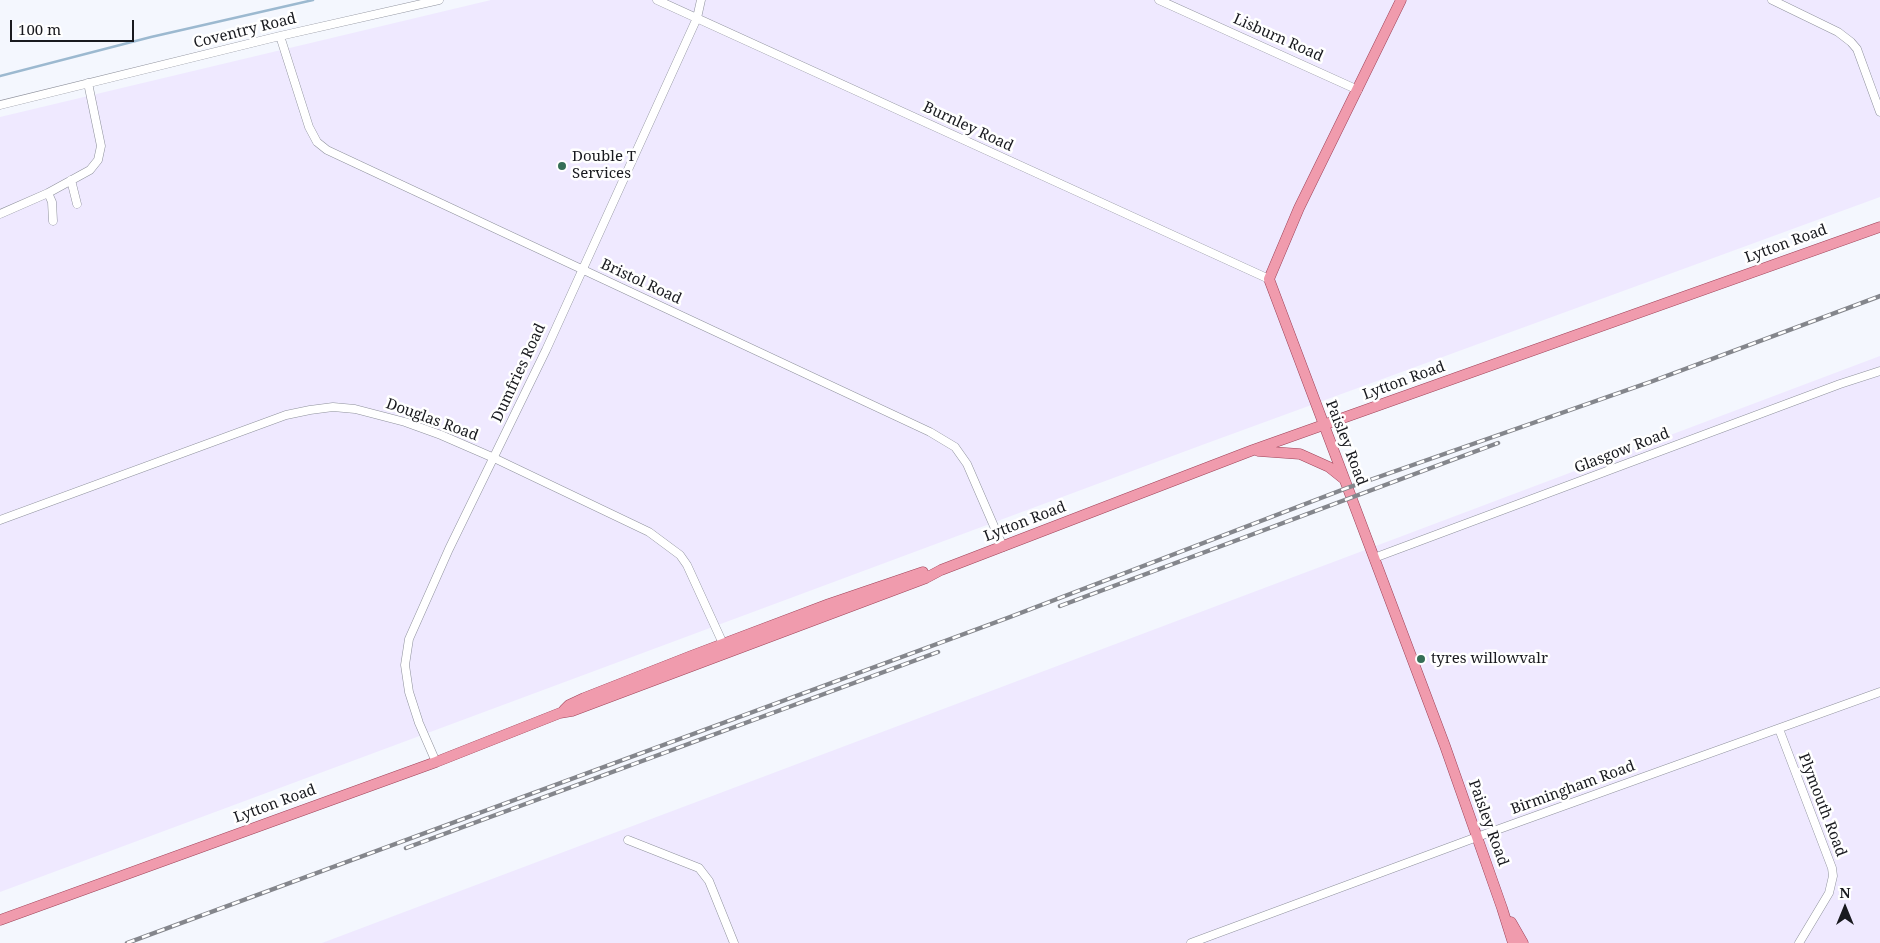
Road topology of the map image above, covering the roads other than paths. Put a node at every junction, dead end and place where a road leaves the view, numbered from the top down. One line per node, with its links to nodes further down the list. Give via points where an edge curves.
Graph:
1 (439, 0): 8 (street, Coventry Road)
2 (657, 0): 7 (street, Burnley Road)
3 (701, 0): 7 (street, Dumfries Road)
4 (1159, 0): 10 (street, Lisburn Road)
5 (1401, 0): 10 (main road)
6 (1772, 0): 12 (street, via 1838,32 1851,42 1857,49)
7 (697, 18): 19 (street, Dumfries Road); 20 (street, Burnley Road)
8 (280, 36): 9 (street, Coventry Road); 19 (street, Bristol Road, via 309,127 317,142 327,150)
9 (88, 83): 11 (street, Coventry Road); 13 (street, via 101,146 98,160 90,170)
10 (1358, 90): 20 (main road, via 1302,203)
11 (0, 105)
12 (1880, 112)
13 (71, 180): 14 (street); 15 (street)
14 (48, 193): 16 (street); 17 (street)
15 (77, 204)
16 (0, 214)
17 (53, 221)
18 (1880, 227): 22 (main road, Lytton Road)
19 (581, 270): 24 (street, Dumfries Road); 27 (street, Bristol Road, via 930,432 954,447 966,464)
20 (1269, 279): 22 (main road, Paisley Road)
21 (1880, 371): 28 (street, Glasgow Road)
22 (1323, 426): 23 (main road, Lytton Road); 25 (main road, Paisley Road)
23 (1253, 450): 25 (main road, via 1300,454 1329,467); 27 (main road, Lytton Road)
24 (494, 458): 26 (street, Douglas Road, via 405,422 355,409 332,407 286,416); 29 (street, Douglas Road, via 668,544 687,565); 32 (street, Dumfries Road, via 409,639 405,665 409,692)
25 (1345, 480): 28 (main road, Paisley Road)
26 (0, 520)
27 (1003, 547): 29 (main road, Lytton Road, via 926,578)
28 (1374, 558): 33 (main road, Paisley Road)
29 (725, 648): 32 (main road, Lytton Road)
30 (1880, 692): 31 (street, Birmingham Road)
31 (1779, 730): 33 (street, Birmingham Road); 41 (street, Plymouth Road, via 1833,876 1829,893)
32 (436, 762): 36 (main road, Lytton Road)
33 (1477, 837): 35 (main road, Paisley Road); 38 (street, Birmingham Road)
34 (628, 840): 37 (street, via 699,868 709,881)
35 (1502, 908): 39 (main road, Paisley Road); 40 (main road, Paisley Road)
36 (0, 920)
37 (734, 943)
38 (1191, 943)
39 (1512, 943)
40 (1523, 943)
41 (1799, 943)

